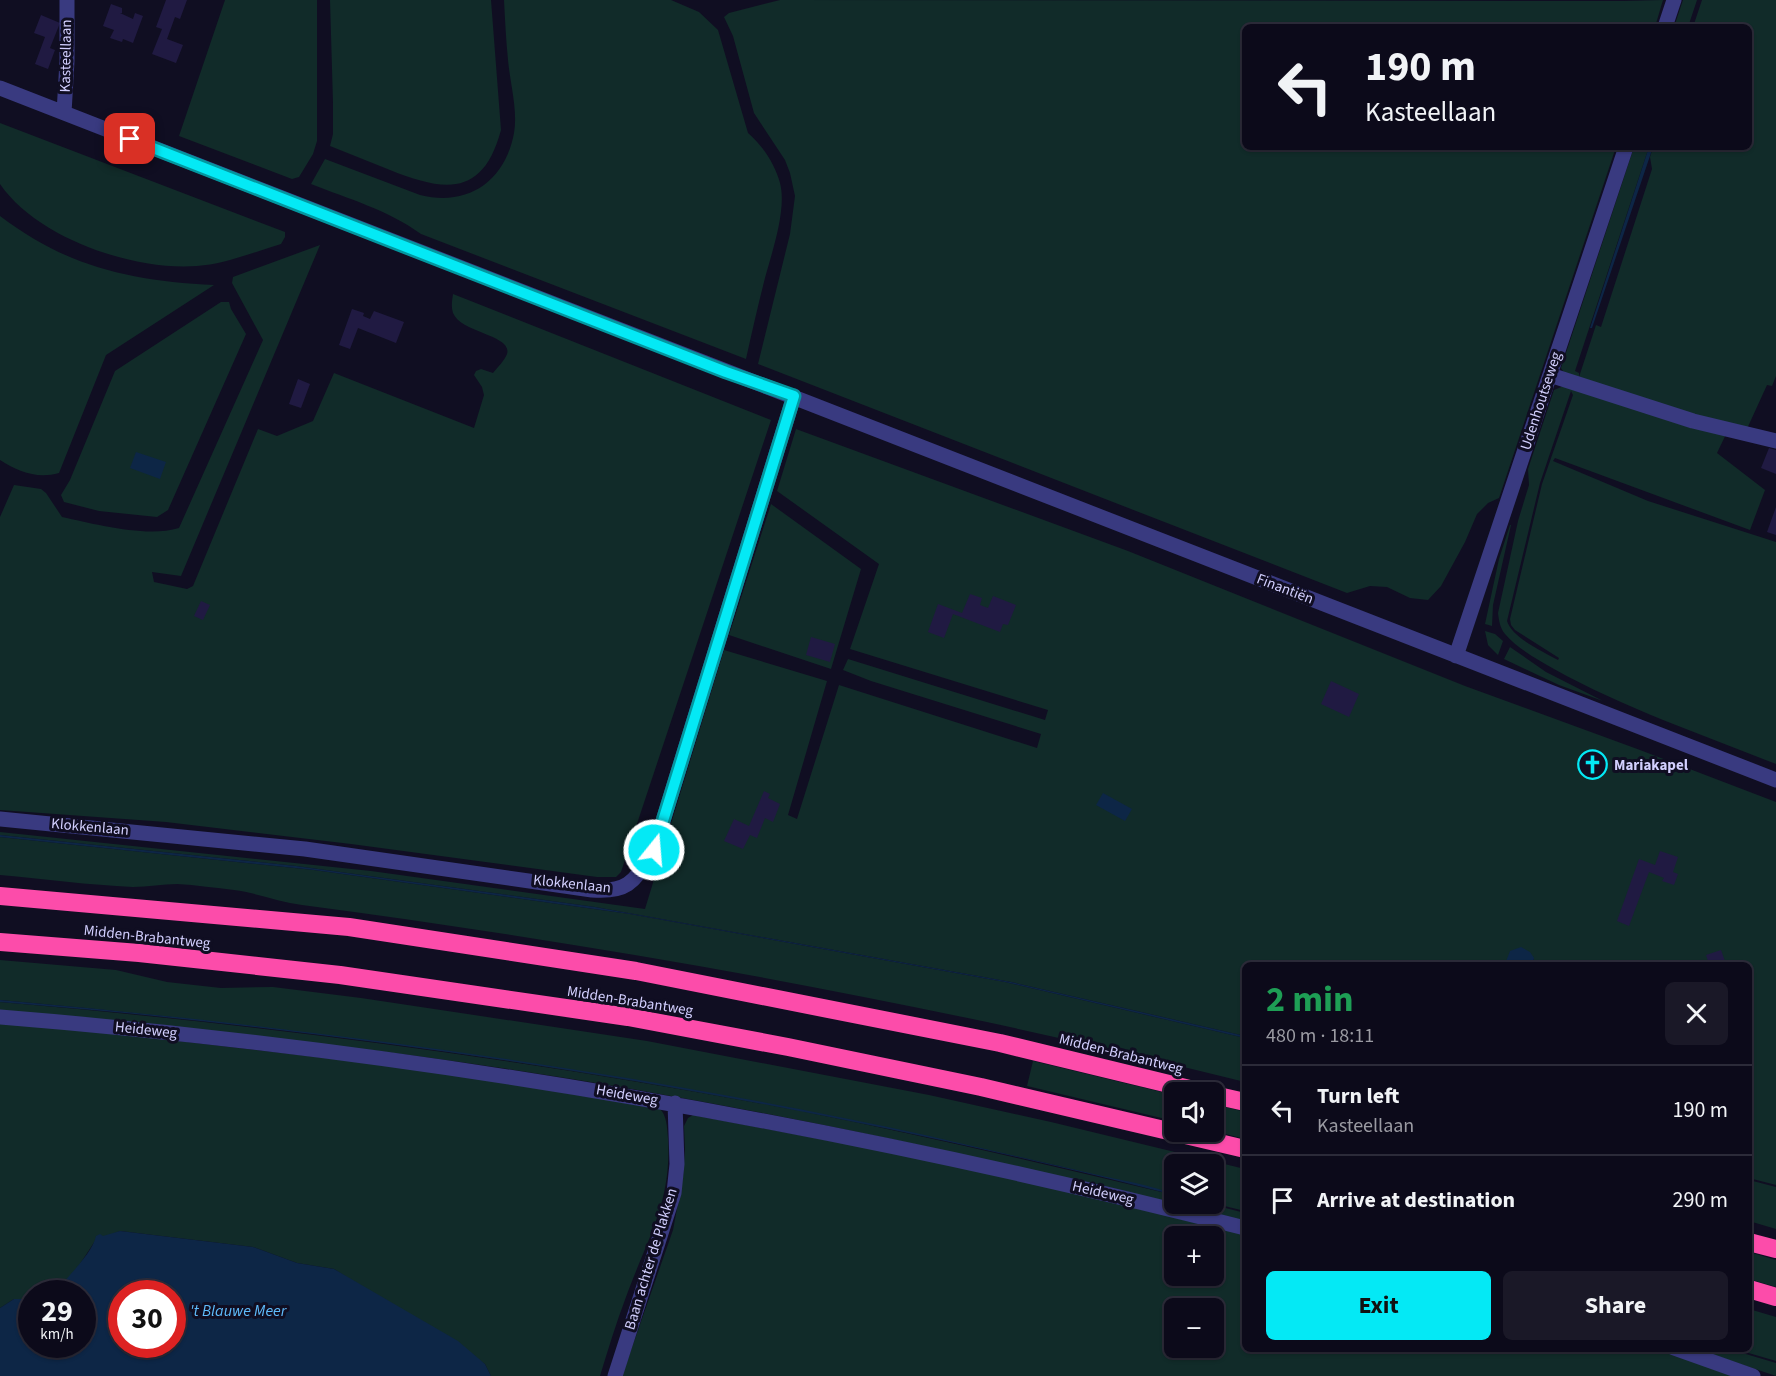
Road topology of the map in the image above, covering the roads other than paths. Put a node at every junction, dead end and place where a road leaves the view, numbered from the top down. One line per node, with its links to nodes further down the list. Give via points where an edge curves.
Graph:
1 (67, 0): 5 (street, Kasteellaan)
2 (1674, 0): 3 (street)
3 (1666, 24)
4 (0, 88): 5 (street, Kasteellaan)
5 (64, 113): 8 (street, Kasteellaan)
6 (1625, 150): 7 (street, Udenhoutseweg)
7 (1550, 375): 9 (street, via 1693,421); 10 (street, Udenhoutseweg)
8 (794, 396): 10 (street, Finantiën); 12 (street, Klokkenlaan, via 654,850 628,885 611,891 592,890 304,849)
9 (1776, 441)
10 (1456, 656): 11 (street, Finantiën)
11 (1776, 780)
12 (0, 819)
13 (0, 896): 16 (highway, Midden-Brabantweg, via 349,927 636,971 1000,1043)
14 (0, 942): 20 (highway, Midden-Brabantweg, via 340,975 628,1017 981,1087)
15 (0, 1017): 19 (street, Heideweg, via 290,1046)
16 (1164, 1083)
17 (1224, 1097): 18 (highway)
18 (1242, 1101)
19 (675, 1103): 21 (street, Heideweg, via 953,1158); 27 (street, Baan achter de Plakken, via 674,1193)
20 (1242, 1148)
21 (1242, 1227)
22 (1752, 1243): 23 (highway)
23 (1776, 1250)
24 (1752, 1290): 25 (highway)
25 (1776, 1297)
26 (1685, 1352): 28 (street)
27 (615, 1376)
28 (1753, 1376)

